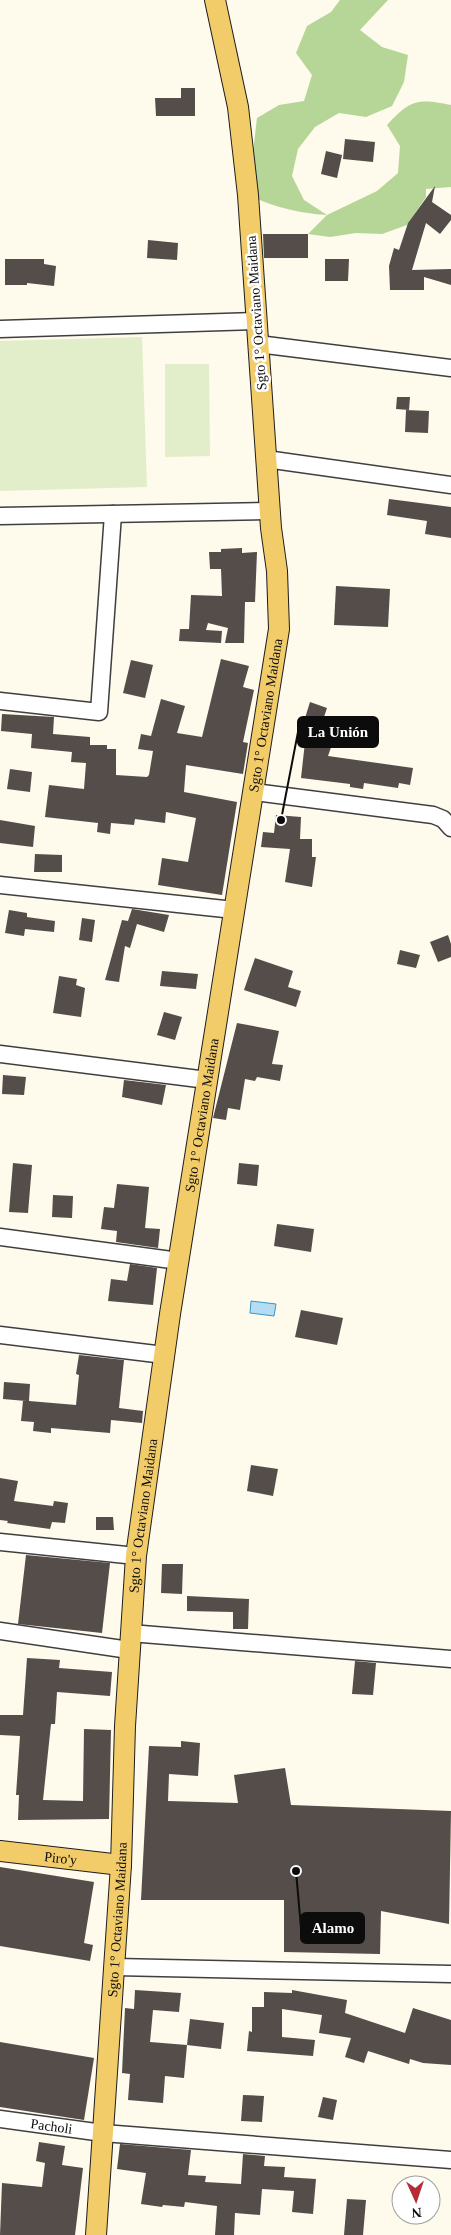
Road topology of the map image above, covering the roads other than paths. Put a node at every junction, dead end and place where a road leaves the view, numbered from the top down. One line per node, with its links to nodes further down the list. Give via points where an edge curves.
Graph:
1 (215, 0): 2 (main road, Sgto 1° Octaviano Maidana, via 238,107)
2 (257, 321): 3 (street); 4 (main road, Sgto 1° Octaviano Maidana)
3 (0, 328)
4 (258, 344): 5 (street); 6 (main road, Sgto 1° Octaviano Maidana)
5 (451, 368)
6 (266, 459): 7 (street); 8 (main road, Sgto 1° Octaviano Maidana)
7 (451, 486)
8 (270, 511): 9 (street); 12 (main road, Sgto 1° Octaviano Maidana, via 279,629)
9 (114, 514): 10 (street); 11 (street, via 99,712)
10 (0, 516)
11 (0, 701)
12 (254, 792): 13 (street, via 433,815 443,819); 15 (main road, Sgto 1° Octaviano Maidana)
13 (451, 828)
14 (0, 885): 15 (street)
15 (234, 910): 17 (main road, Sgto 1° Octaviano Maidana)
16 (0, 1054): 17 (street)
17 (207, 1080): 19 (main road, Sgto 1° Octaviano Maidana)
18 (0, 1237): 19 (street)
19 (178, 1261): 21 (main road, Sgto 1° Octaviano Maidana)
20 (0, 1335): 21 (street)
21 (164, 1356): 23 (main road, Sgto 1° Octaviano Maidana)
22 (0, 1542): 23 (street)
23 (136, 1556): 25 (main road, Sgto 1° Octaviano Maidana)
24 (0, 1631): 25 (street)
25 (129, 1642): 26 (street); 28 (main road, Sgto 1° Octaviano Maidana)
26 (451, 1659)
27 (0, 1851): 28 (main road, Piro'y)
28 (121, 1865): 29 (main road, Sgto 1° Octaviano Maidana)
29 (115, 1967): 30 (street); 32 (main road, Sgto 1° Octaviano Maidana)
30 (451, 1974)
31 (0, 2119): 32 (street, Pacholi)
32 (103, 2133): 33 (street, Pacholi); 34 (main road, Sgto 1° Octaviano Maidana)
33 (451, 2160)
34 (96, 2235)

